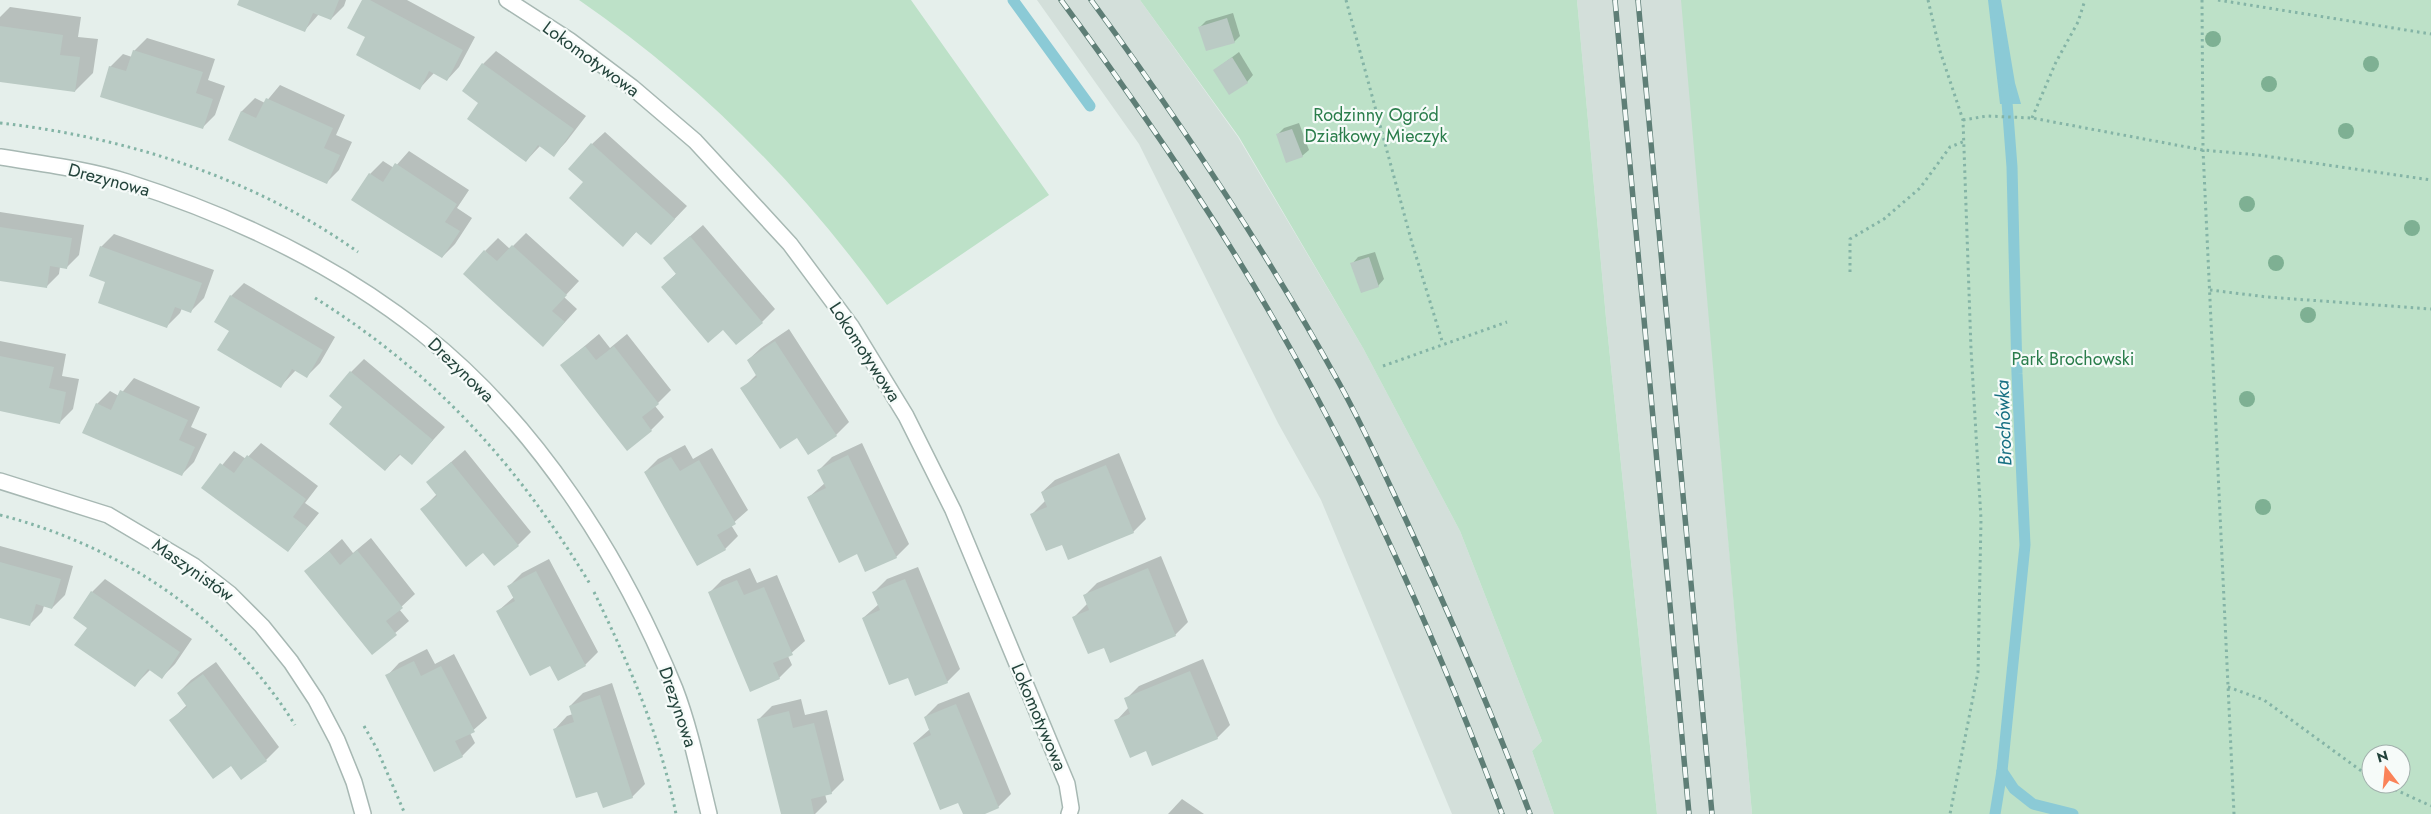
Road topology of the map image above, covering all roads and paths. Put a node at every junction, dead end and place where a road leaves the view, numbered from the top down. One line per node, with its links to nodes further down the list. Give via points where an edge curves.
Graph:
1 (506, 0): 31 (street, Lokomotywowa, via 612,72 695,141 790,244 851,326 906,416 953,510 1067,784)
2 (1346, 0): 19 (path)
3 (1928, 0): 9 (path, via 1940,51)
4 (2085, 0): 8 (path, via 2078,22 2056,62)
5 (2202, 0): 11 (path)
6 (2218, 0): 7 (path)
7 (2431, 34)
8 (2032, 118): 9 (path); 11 (path)
9 (1963, 120): 10 (path)
10 (1965, 141): 14 (path, via 1950,146 1920,188 1884,218 1850,238); 32 (path, via 1971,349 1982,519 1978,672)
11 (2203, 150): 13 (path); 15 (path)
12 (0, 157): 30 (street, Drezynowa, via 125,181 252,229 312,259 369,294 423,333 468,374 515,423 556,474 623,576 676,691)
13 (2431, 180)
14 (1850, 272)
15 (2210, 290): 17 (path); 23 (path)
16 (310, 294): 29 (path, via 407,362 447,398 519,478 563,539 594,591 631,668 655,733)
17 (2431, 309)
18 (1507, 322): 19 (path)
19 (1442, 344): 20 (path)
20 (1383, 366)
21 (0, 481): 28 (street, Maszynistów, via 108,515 194,566 230,594 262,626 316,700 337,740)
22 (0, 515): 24 (path, via 34,524 95,548 183,601 262,678)
23 (2228, 687): 25 (path, via 2264,700); 33 (path)
24 (300, 733)
25 (2361, 771)
26 (2405, 794): 27 (path)
27 (2431, 806)
28 (363, 814)
29 (676, 814)
30 (709, 814)
31 (1069, 814)
32 (1950, 814)
33 (2234, 814)

